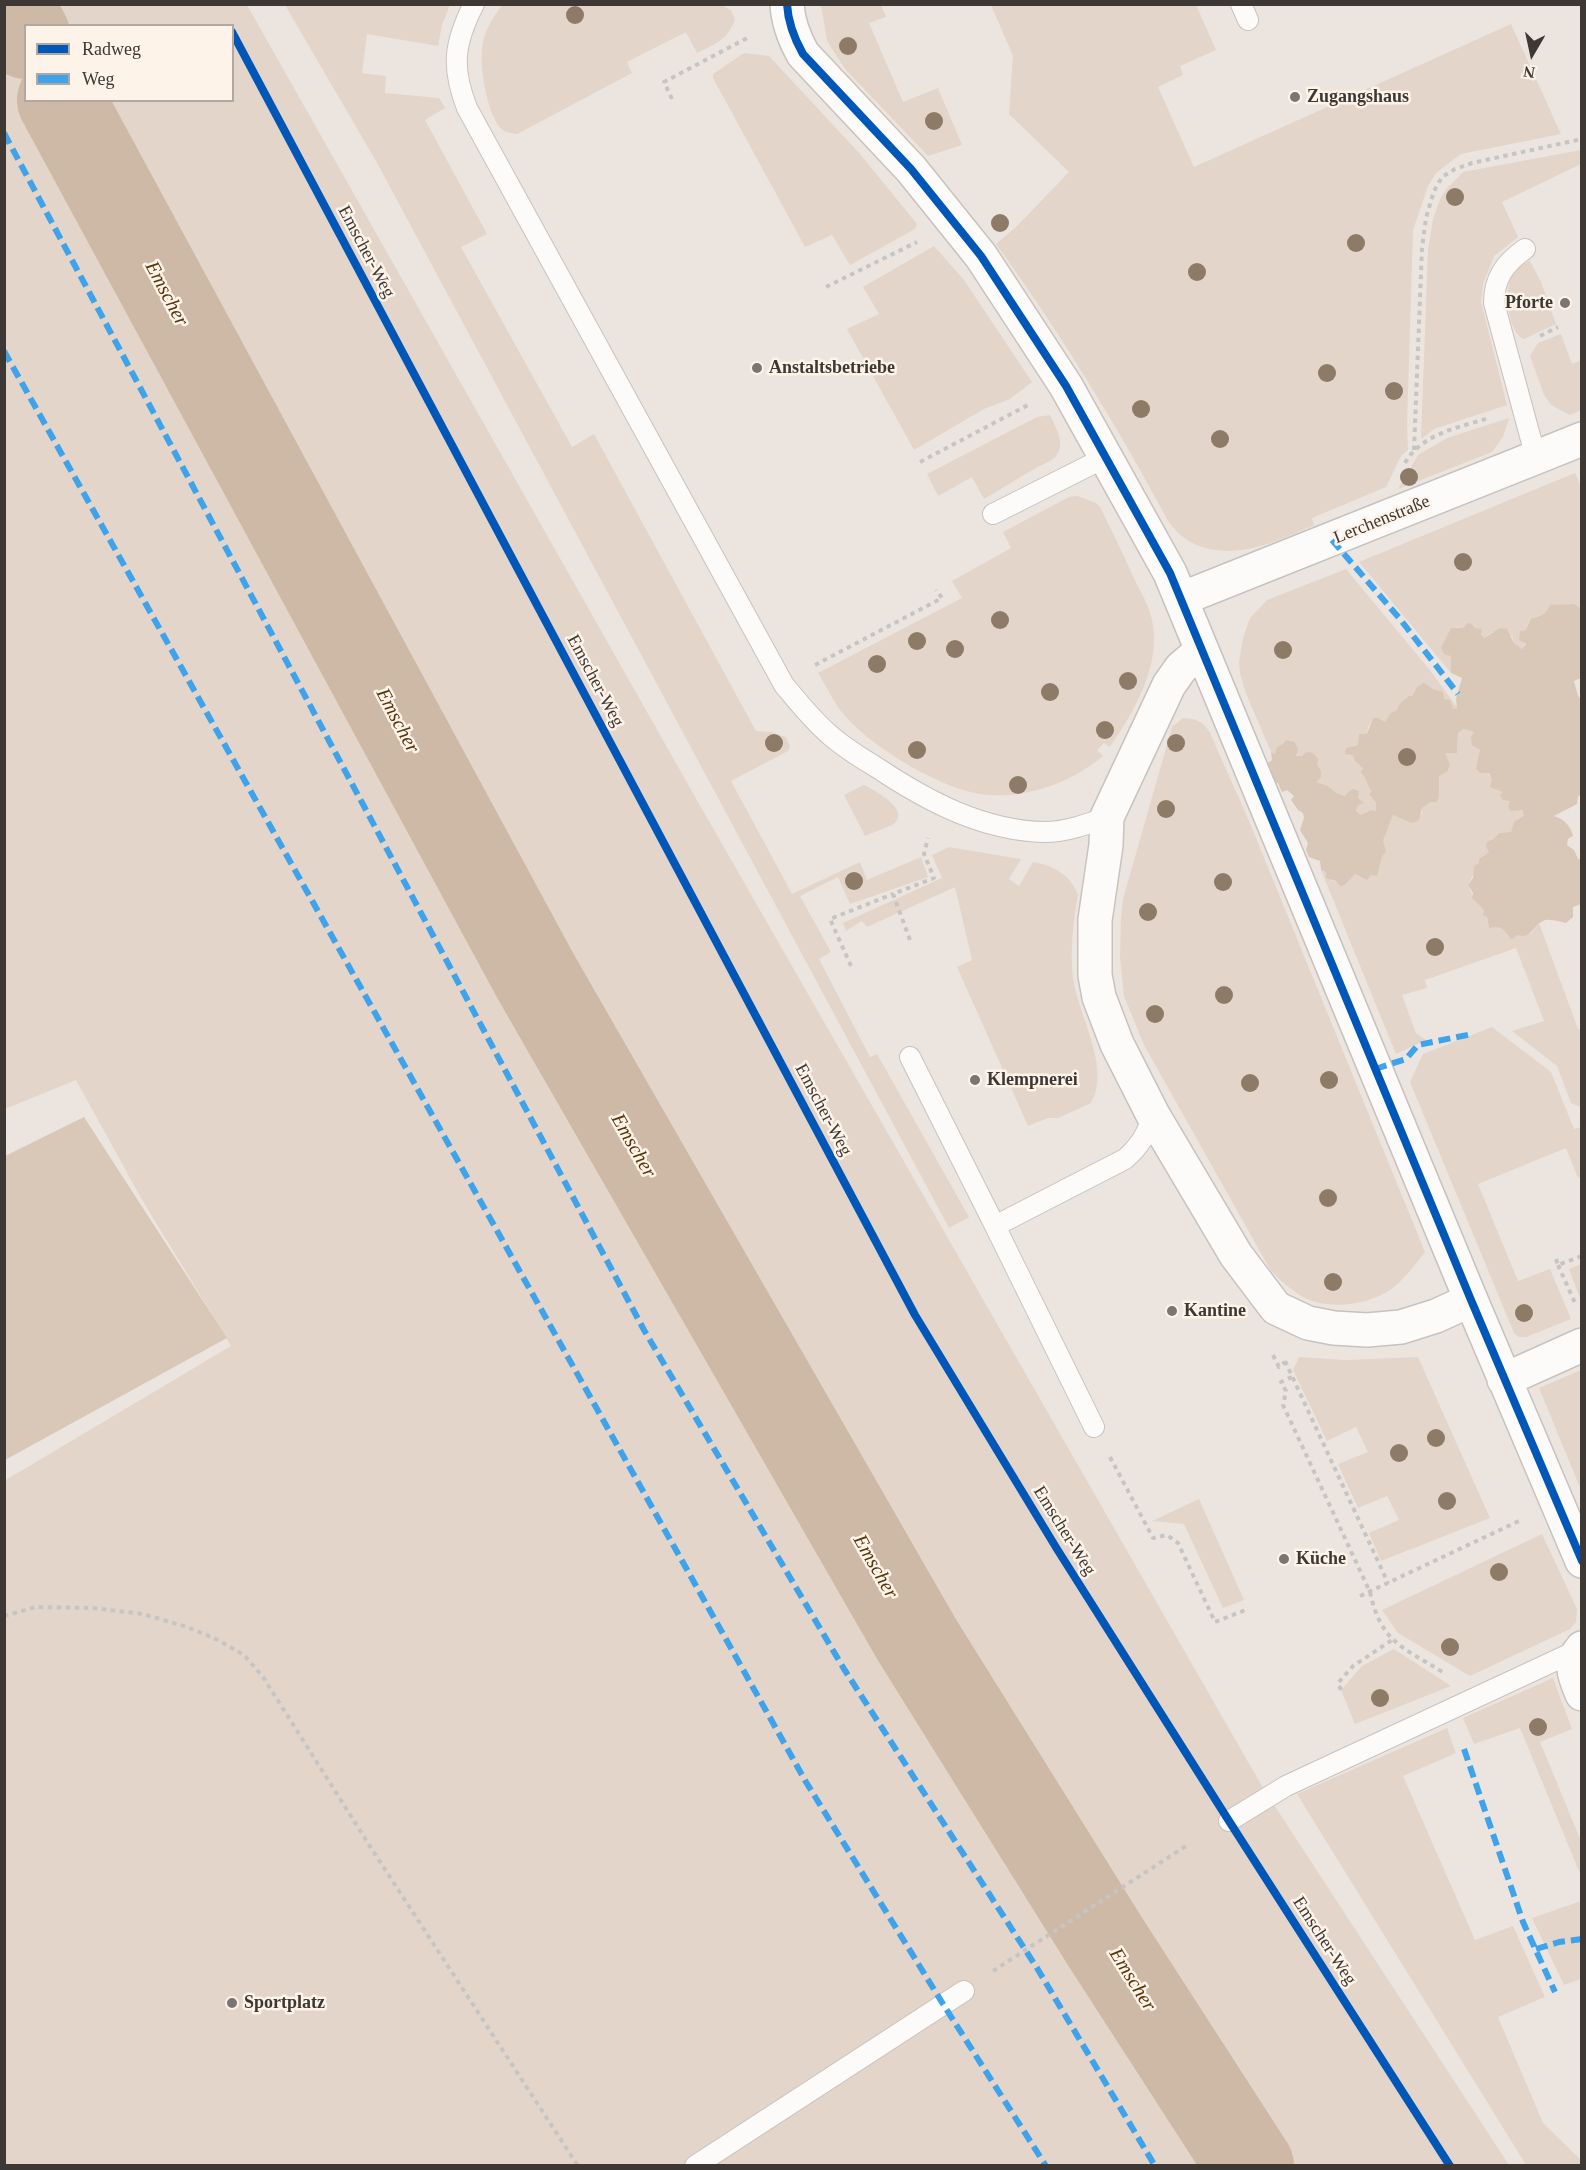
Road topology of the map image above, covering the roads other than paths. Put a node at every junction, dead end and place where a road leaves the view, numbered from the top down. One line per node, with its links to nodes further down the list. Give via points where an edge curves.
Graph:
1 (474, 4): 10 (lane, via 459,41 456,64 466,108 784,685 831,736 889,776 959,813 997,826 1047,832)
2 (787, 11): 5 (street, via 803,54 879,133 981,256)
3 (1525, 249): 6 (lane, via 1500,273 1494,303)
4 (1581, 439): 6 (street, Lerchenstraße)
5 (1106, 457): 7 (lane); 8 (street)
6 (1536, 458): 8 (street, Lerchenstraße)
7 (993, 514)
8 (1181, 599): 9 (street)
9 (1202, 650): 10 (street, via 1180,668 1169,685); 14 (street)
10 (1107, 817): 12 (street, via 1095,920 1095,975 1117,1044)
11 (910, 1057): 13 (lane)
12 (1153, 1115): 13 (lane, via 1147,1134 1125,1159); 14 (street, via 1236,1255 1276,1308 1308,1323 1367,1330 1401,1327)
13 (995, 1226): 17 (lane)
14 (1471, 1300): 16 (street)
15 (1581, 1345): 16 (street)
16 (1504, 1380): 18 (street)
17 (1094, 1427)
18 (1581, 1562)
19 (1581, 1648): 20 (street, via 1573,1667); 21 (lane, via 1286,1786)
20 (1581, 1694)
21 (1229, 1821)
22 (964, 1990): 23 (lane)
23 (695, 2166)

